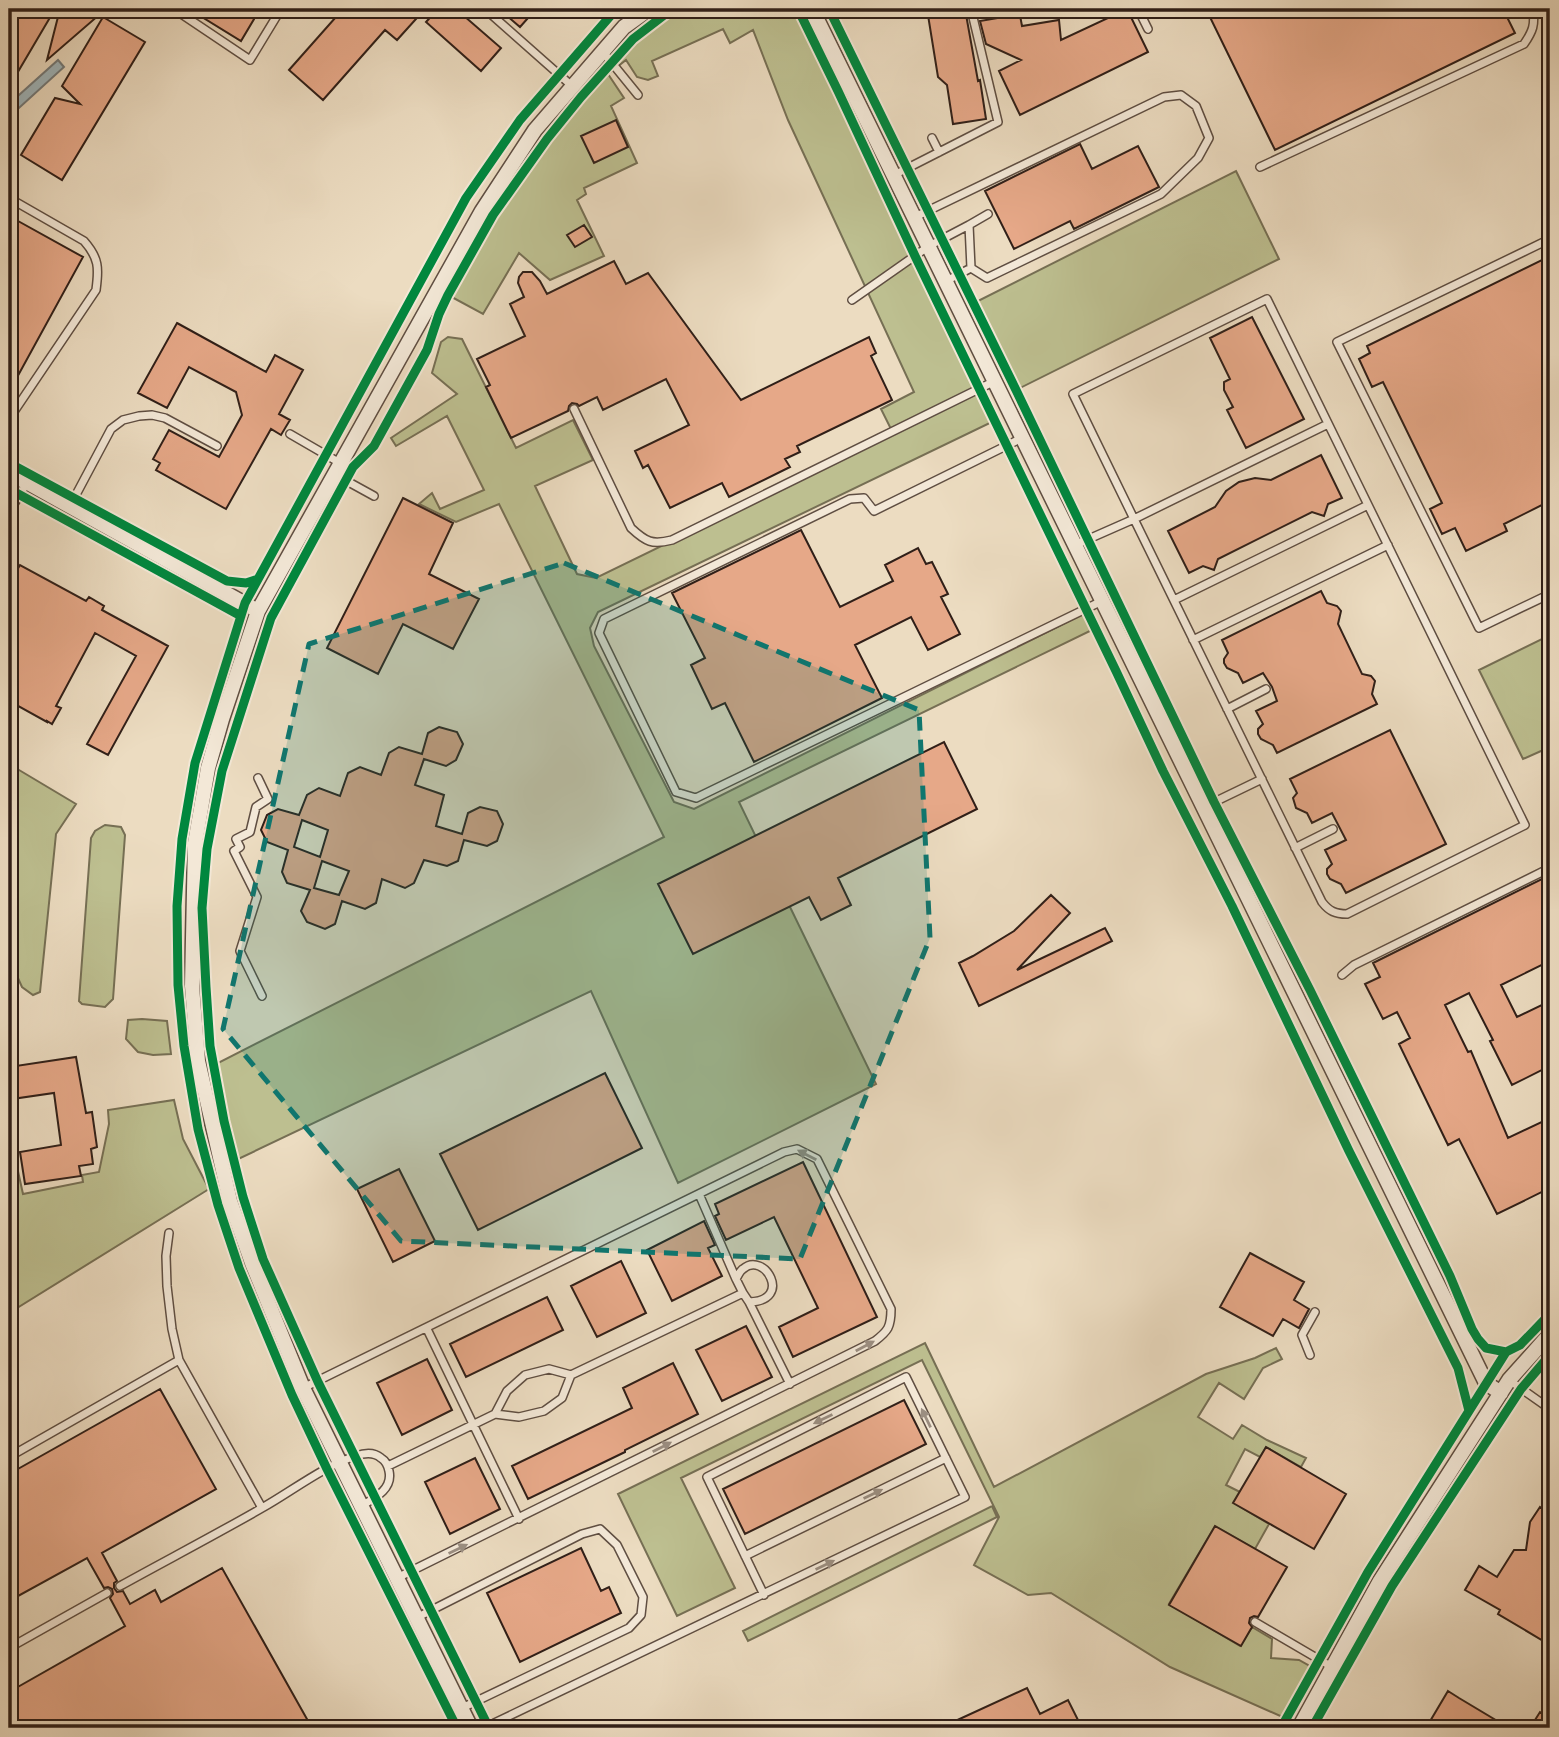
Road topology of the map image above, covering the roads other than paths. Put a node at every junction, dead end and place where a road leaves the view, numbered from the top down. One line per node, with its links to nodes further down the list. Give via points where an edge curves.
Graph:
1 (174, 9): 2 (lane, via 250,60)
2 (281, 9)
3 (485, 9): 11 (lane)
4 (649, 9): 10 (street)
5 (812, 9): 16 (street)
6 (971, 9): 14 (lane, via 998,122)
7 (1138, 9): 9 (lane)
8 (1533, 9): 15 (lane, via 1532,32 1524,44)
9 (1148, 29)
10 (602, 51): 11 (street); 12 (lane)
11 (572, 86): 33 (street, via 535,130 482,211)
12 (638, 94)
13 (932, 138): 14 (lane)
14 (939, 152): 16 (lane)
15 (1261, 167)
16 (894, 175): 19 (street)
17 (9, 198): 28 (lane, via 84,241 98,263 96,290)
18 (988, 214): 20 (lane)
19 (915, 217): 22 (street); 23 (lane, via 1164,97 1181,95 1196,107 1209,138 1198,158 1161,194 987,278)
20 (970, 225): 22 (lane); 23 (lane)
21 (1550, 239): 43 (lane, via 1337,342 1479,628)
22 (929, 246): 24 (street); 25 (lane)
23 (971, 268): 24 (lane)
24 (946, 281): 26 (street)
25 (852, 300)
26 (995, 381): 27 (lane, via 656,544 631,528); 31 (street)
27 (574, 409)
28 (9, 419)
29 (1328, 424): 37 (lane); 40 (lane); 40 (lane, via 1267,299 1096,382 1073,394)
30 (290, 433): 33 (lane)
31 (1023, 438): 41 (street); 44 (lane, via 874,510 864,498 850,499 604,620 599,633 676,792 696,798)
32 (217, 446): 38 (lane, via 165,418 152,415 123,420 111,429)
33 (337, 468): 36 (lane); 46 (street)
34 (9, 474): 35 (street)
35 (28, 483): 38 (street); 39 (lane)
36 (374, 496)
37 (1368, 505): 42 (lane); 45 (lane)
38 (69, 506): 46 (street)
39 (9, 512)
40 (1134, 519): 41 (lane); 45 (lane)
41 (1075, 545): 44 (street)
42 (1388, 545): 47 (lane); 54 (lane, via 1525,825 1347,914 1328,910)
43 (1550, 594)
44 (1102, 600): 52 (street)
45 (1174, 600): 47 (lane)
46 (258, 611): 71 (street, via 222,719 198,816 192,986 198,1061 230,1201)
47 (1193, 640): 49 (lane)
48 (1266, 690): 49 (lane)
49 (1227, 709): 51 (lane)
50 (258, 778): 57 (lane, via 268,799 256,807 250,832 236,839 240,847 234,851 257,897 240,951)
51 (1262, 779): 52 (lane); 54 (lane)
52 (1204, 807): 72 (street, via 1486,1382)
53 (1333, 829): 54 (lane)
54 (1295, 848)
55 (1550, 868): 56 (lane)
56 (1342, 975)
57 (262, 996)
58 (699, 1194): 60 (lane); 64 (lane); 70 (lane, one-way to 58, via 874,1341 887,1331 891,1309 817,1159 797,1149 784,1152)
59 (169, 1233): 67 (lane, via 167,1286)
60 (736, 1279): 61 (lane); 62 (lane, via 749,1266 768,1271 773,1281 771,1292 760,1302)
61 (743, 1293): 62 (lane); 68 (lane)
62 (749, 1302): 70 (lane)
63 (1315, 1312): 66 (lane, via 1302,1335)
64 (427, 1329): 71 (lane); 75 (lane)
65 (1550, 1334): 69 (street)
66 (1310, 1355)
67 (179, 1360): 76 (lane); 81 (lane)
68 (571, 1375): 74 (lane, via 562,1398 544,1411 519,1417); 74 (lane, via 549,1369 525,1375 507,1391)
69 (1509, 1380): 72 (street); 73 (lane)
70 (790, 1384): 82 (lane, one-way to 70)
71 (303, 1388): 78 (street)
72 (1501, 1393): 91 (street, via 1380,1581)
73 (1550, 1409)
74 (495, 1414): 75 (lane)
75 (474, 1424): 79 (lane); 82 (lane)
76 (9, 1457)
77 (946, 1458): 83 (lane, one-way to 77); 83 (lane, one-way to 83, via 906,1377 707,1477); 87 (lane, one-way to 77, via 965,1497)
78 (340, 1463): 79 (lane, via 369,1453); 80 (street); 81 (lane)
79 (388, 1466): 80 (lane, via 387,1488)
80 (361, 1506): 84 (street)
81 (262, 1508): 85 (lane)
82 (519, 1519): 84 (lane, one-way to 82)
83 (745, 1556): 87 (lane)
84 (397, 1579): 88 (street)
85 (120, 1586)
86 (107, 1593): 90 (lane)
87 (764, 1595): 94 (lane)
88 (416, 1618): 92 (street); 92 (lane, via 600,1529 617,1545 643,1597 641,1615 629,1628)
89 (1255, 1622): 91 (lane)
90 (9, 1648)
91 (1332, 1668): 95 (street)
92 (461, 1708): 93 (street)
93 (471, 1728)
94 (484, 1728)
95 (1299, 1728)

